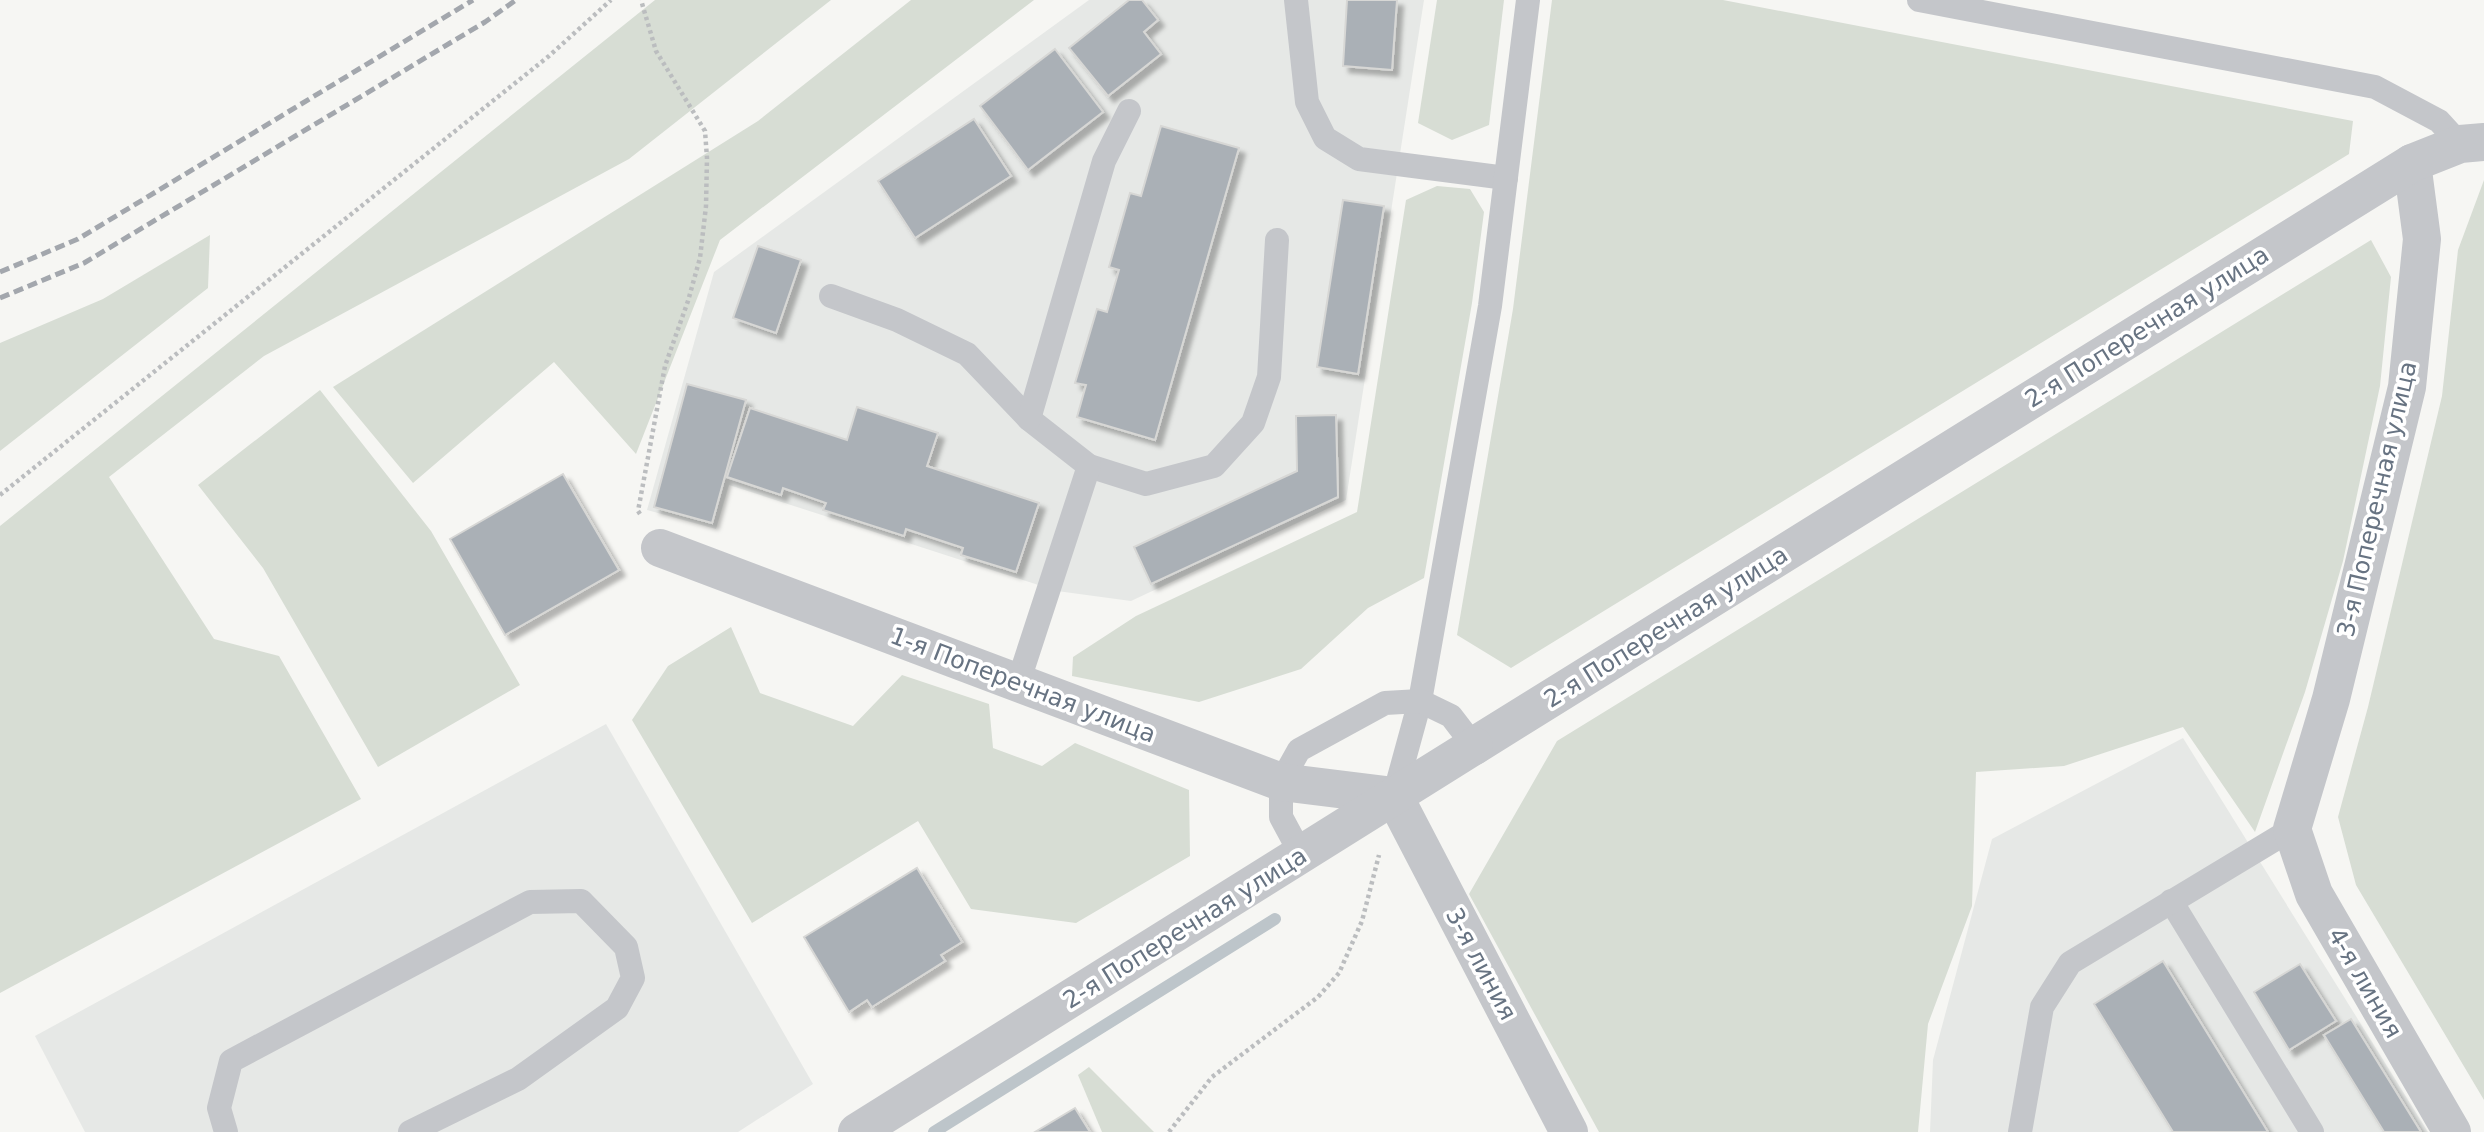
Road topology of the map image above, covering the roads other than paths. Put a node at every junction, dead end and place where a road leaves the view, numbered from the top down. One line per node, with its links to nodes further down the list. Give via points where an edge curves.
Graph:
1 (1296, 0): 7 (lane, via 1307,102 1325,138 1359,159)
2 (1528, 0): 7 (lane)
3 (1919, 0): 5 (lane, via 2375,87)
4 (1129, 111): 10 (lane, via 1104,161)
5 (2472, 143): 6 (street, 2-я Поперечная улица)
6 (2412, 163): 15 (street, 2-я Поперечная улица); 18 (street, 3-я Поперечная улица, via 2422,239 2407,387 2331,699)
7 (1506, 178): 14 (lane, via 1490,306)
8 (1277, 240): 11 (lane, via 1269,377 1253,424 1214,466 1146,484)
9 (831, 296): 10 (lane, via 897,320 968,354)
10 (1029, 419): 11 (lane)
11 (1089, 466): 13 (lane)
12 (660, 548): 13 (street, 1-я Поперечная улица)
13 (1018, 683): 16 (street, 1-я Поперечная улица)
14 (1420, 701): 15 (lane, via 1451,716); 16 (lane, via 1385,703 1299,750); 17 (lane)
15 (1474, 746): 17 (street, 2-я Поперечная улица)
16 (1281, 782): 17 (street, 1-я Поперечная улица); 19 (lane, via 1281,817)
17 (1394, 796): 19 (street, 2-я Поперечная улица); 24 (street, 3-я линия)
18 (2292, 829): 20 (lane); 27 (street, 4-я линия, via 2314,894)
19 (1302, 856): 23 (street, 2-я Поперечная улица)
20 (2171, 901): 25 (lane, via 2070,963 2042,1007); 26 (lane)
21 (226, 1132): 22 (lane, via 219,1108 231,1061 530,902 581,901 626,947 634,978 617,1008 519,1079)
22 (410, 1132)
23 (856, 1132)
24 (1569, 1132)
25 (2020, 1132)
26 (2312, 1132)
27 (2452, 1132)

